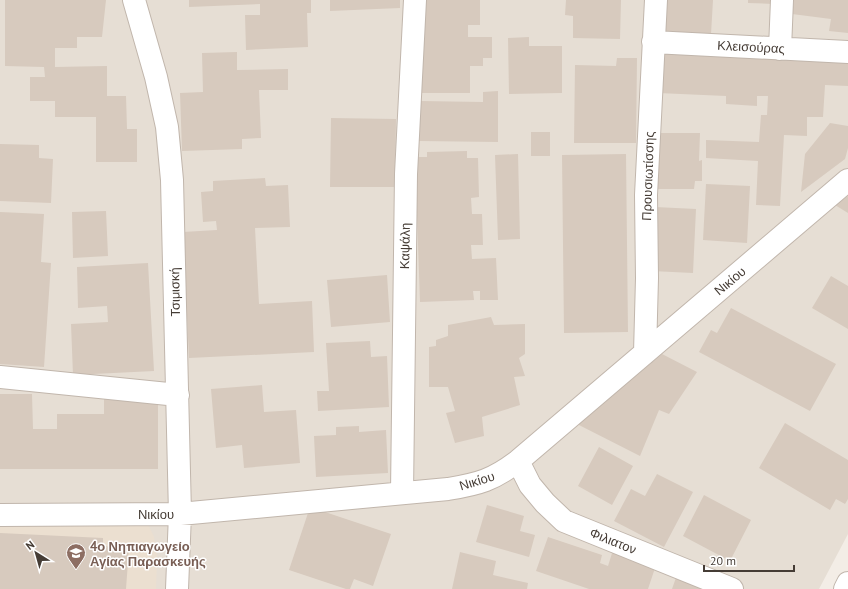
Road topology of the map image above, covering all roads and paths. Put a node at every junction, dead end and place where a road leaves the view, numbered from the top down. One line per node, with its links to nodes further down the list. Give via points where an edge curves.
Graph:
1 (134, 0): 11 (street, Τσιμισκή, via 167,127 172,180)
2 (414, 0): 13 (street, Καψάλη, via 406,174)
3 (656, 0): 5 (street, Προυσιωτίσσης)
4 (782, 0): 6 (street)
5 (653, 42): 6 (street, Κλεισούρας); 9 (street, Προυσιωτίσσης, via 646,195)
6 (780, 49): 7 (street, Κλεισούρας)
7 (848, 52)
8 (848, 180): 9 (street, Νικίου)
9 (645, 353): 12 (street, Νικίου)
10 (0, 377): 11 (street)
11 (178, 395): 14 (street, Τσιμισκή)
12 (518, 461): 13 (street, Νικίου, via 486,481 448,489); 18 (street, Φιλιατον, via 530,485 564,521)
13 (402, 493): 14 (street, Νικίου)
14 (180, 514): 15 (street, Νικίου); 17 (street, Τσιμισκή)
15 (0, 515)
16 (848, 584): 19 (street)
17 (177, 589)
18 (732, 589)
19 (845, 589)

